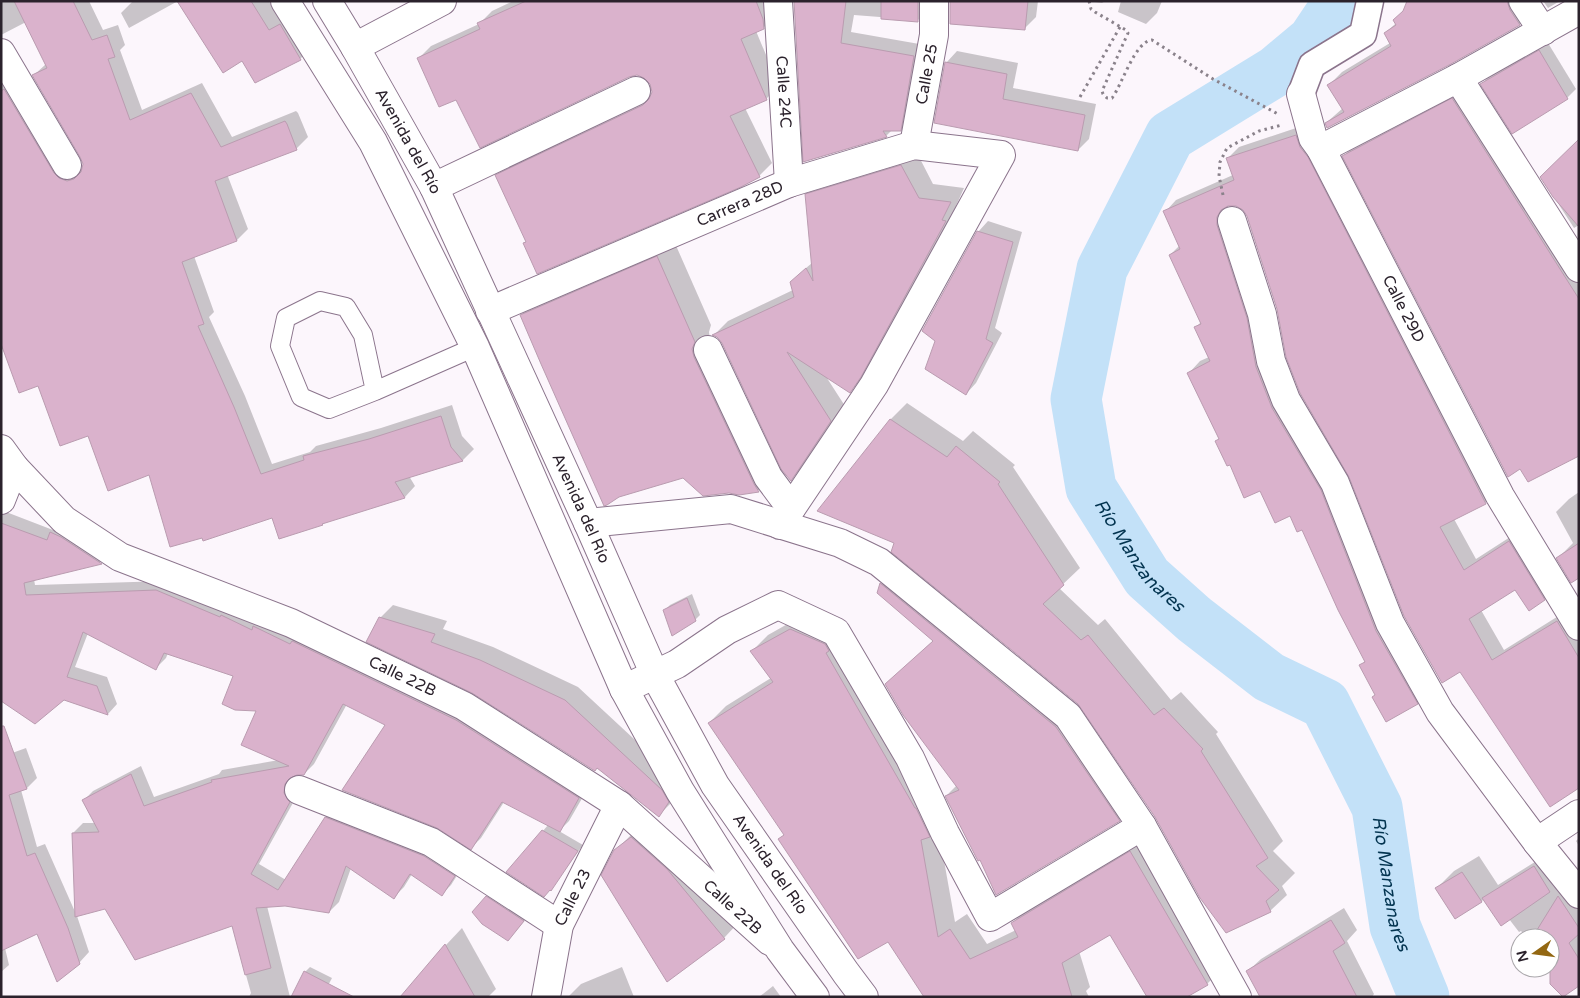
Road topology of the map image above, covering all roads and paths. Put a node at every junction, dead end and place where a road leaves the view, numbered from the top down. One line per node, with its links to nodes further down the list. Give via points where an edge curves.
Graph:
1 (285, 1): 28 (street, Avenida del Río, via 373,142)
2 (327, 1): 12 (street, Avenida del Río)
3 (442, 1): 12 (street)
4 (778, 1): 23 (street, Calle 24C)
5 (934, 1): 20 (street, Calle 25, via 934,34)
6 (1089, 1): 10 (path, via 1091,9)
7 (1370, 1): 16 (street, Calle 29D, via 1362,34 1312,65)
8 (1523, 1): 11 (street)
9 (1579, 10): 11 (street)
10 (1120, 27): 17 (path); 18 (path, via 1128,33 1102,91 1107,98 1113,96 1135,56 1147,41 1152,40)
11 (1543, 31): 14 (street)
12 (355, 47): 24 (street, Avenida del Río)
13 (1, 53): 22 (street)
14 (1458, 78): 21 (street); 26 (street)
15 (636, 91): 24 (street)
16 (1301, 94): 21 (street, Calle 29D, via 1313,138)
17 (1080, 97)
18 (1259, 104)
19 (1286, 124): 25 (path, via 1259,132 1227,148 1220,162 1219,176)
20 (914, 145): 23 (street, Carrera 28D); 33 (street, Carrera 28D, via 1001,155 874,385)
21 (1321, 149): 35 (street, Calle 29D, via 1500,496)
22 (67, 165)
23 (789, 183): 27 (street, Carrera 28D)
24 (434, 187): 27 (street, Avenida del Río)
25 (1232, 221): 42 (street, via 1262,314 1271,361 1283,392 1335,482 1390,622 1440,712)
26 (1579, 268)
27 (490, 312): 34 (street, Avenida del Río)
28 (475, 347): 30 (lane); 37 (street, Avenida del Río)
29 (708, 350): 33 (street)
30 (375, 391): 30 (lane, via 329,409 301,397 280,346 286,318 320,302 346,308 363,335)
31 (8, 458): 32 (street); 39 (street, Calle 22B, via 64,520 120,557 291,623 464,706)
32 (1, 500)
33 (786, 516): 34 (street, via 731,509); 41 (street, via 879,562 1068,716)
34 (588, 524): 36 (street, Avenida del Río)
35 (1579, 626)
36 (655, 675): 37 (street); 41 (street, via 727,630 778,605 836,632 910,758 990,917); 48 (street, Avenida del Río, via 715,785)
37 (624, 689): 45 (street, Avenida del Río, via 680,791)
38 (299, 790): 44 (street, via 431,842)
39 (619, 806): 44 (street, Calle 23); 45 (street, Calle 22B)
40 (1579, 814): 42 (street)
41 (1142, 826): 49 (street)
42 (1537, 842): 43 (street)
43 (1579, 894)
44 (559, 925): 46 (street, Calle 23)
45 (780, 950): 47 (street, Avenida del Río)
46 (546, 997)
47 (815, 997)
48 (864, 997)
49 (1237, 997)

